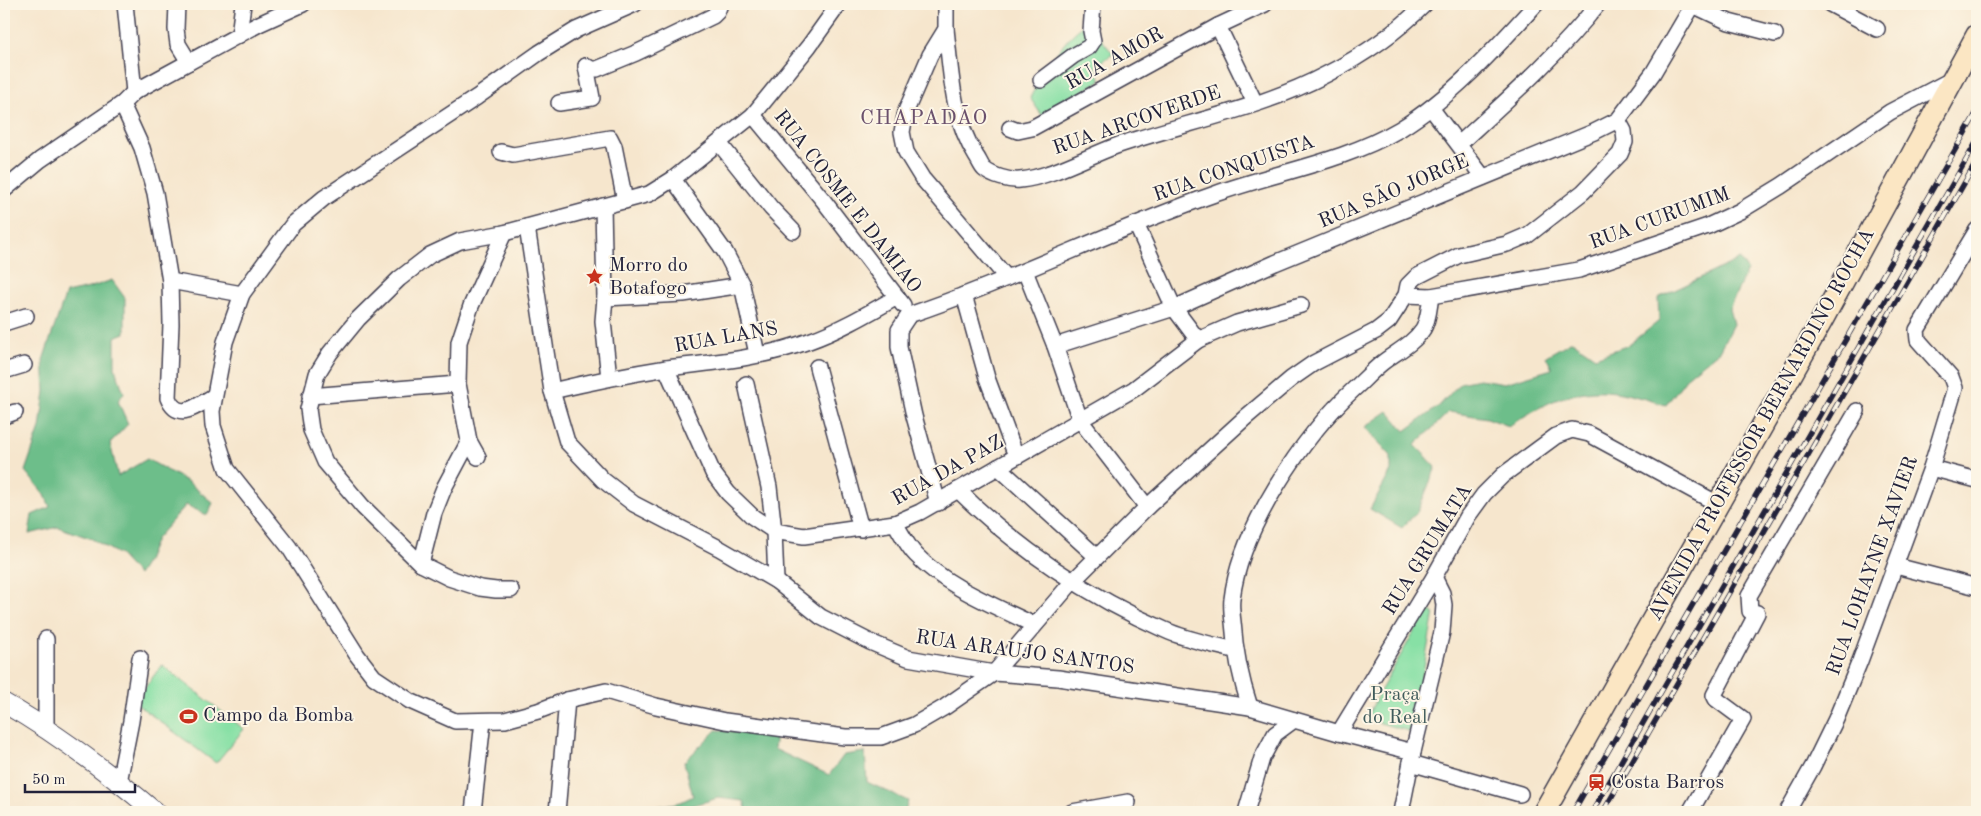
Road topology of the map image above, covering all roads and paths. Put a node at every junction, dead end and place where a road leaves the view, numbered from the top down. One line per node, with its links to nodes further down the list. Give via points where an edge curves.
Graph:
1 (125, 4): 25 (street)
2 (177, 4): 22 (street, via 178,44)
3 (243, 4): 20 (street)
4 (303, 4): 20 (street)
5 (635, 4): 50 (street, via 576,30 539,53 324,198 293,224)
6 (720, 4): 28 (street, via 713,16 644,49 597,69 586,66 592,98)
7 (839, 4): 30 (street)
8 (946, 4): 17 (street, RUA ARCOVERDE)
9 (1265, 4): 16 (street, RUA AMOR)
10 (1425, 4): 26 (street, RUA ARCOVERDE, via 1375,46 1335,70 1279,96)
11 (1536, 4): 29 (street, RUA CONQUISTA)
12 (1598, 4): 34 (street, via 1552,57)
13 (1692, 4): 19 (street, via 1729,22); 31 (street, RUA SÃO JORGE, via 1653,73)
14 (1830, 4): 18 (street)
15 (1089, 5): 24 (street, via 1093,41)
16 (1218, 26): 26 (street); 32 (street, RUA AMOR, via 1032,128 1018,131)
17 (946, 29): 26 (street, RUA ARCOVERDE, via 954,99 966,140 984,169 1000,177 1019,180 1044,174 1117,146); 47 (street, via 930,55 906,111 902,132 906,152 922,178)
18 (1877, 30)
19 (1775, 34)
20 (239, 35): 22 (street)
21 (1977, 35): 23 (main road, AVENIDA PROFESSOR BERNARDINO ROCHA)
22 (190, 62): 25 (street)
23 (1954, 79): 53 (street, RUA CURUMIM, via 1890,112 1740,212 1708,226 1579,270); 84 (main road, AVENIDA PROFESSOR BERNARDINO ROCHA)
24 (1041, 80)
25 (134, 92): 27 (street)
26 (1255, 103)
27 (122, 104): 38 (street, via 40,160); 48 (street, via 142,148)
28 (559, 104)
29 (1432, 108): 34 (street); 41 (street, RUA CONQUISTA, via 1369,145 1215,194)
30 (753, 115): 33 (street); 54 (street, RUA COSME E DAMIAO)
31 (1618, 120): 36 (street, RUA SÃO JORGE); 52 (street, via 1625,142 1620,154 1583,192 1528,235 1506,244 1459,254 1430,269 1412,281)
32 (1010, 128)
33 (719, 143): 37 (street); 44 (street)
34 (1459, 144): 36 (street)
35 (501, 152): 39 (street, via 513,155 610,138)
36 (1483, 177): 57 (street, RUA SÃO JORGE)
37 (673, 179): 39 (street, via 649,194); 49 (street, via 725,252)
38 (4, 190)
39 (625, 201): 40 (street)
40 (603, 206): 42 (street); 55 (street)
41 (1136, 224): 46 (street, RUA CONQUISTA); 57 (street)
42 (527, 227): 45 (street); 71 (street, RUA ARAUJO SANTOS)
43 (1977, 230): 80 (street, RUA LOHAYNE XAVIER, via 1916,335 1951,377 1955,388)
44 (793, 231)
45 (504, 233): 69 (street, via 471,306 459,342); 73 (street, via 460,241 430,255 399,279 358,319 330,353 317,374)
46 (1025, 271): 47 (street, RUA CONQUISTA); 62 (street)
47 (1007, 278): 51 (street, RUA CONQUISTA)
48 (170, 281): 50 (street); 72 (street, via 168,398 172,408 179,412)
49 (742, 285): 55 (street, via 683,294); 63 (street)
50 (242, 294): 72 (street, via 225,342)
51 (964, 295): 58 (street, RUA CONQUISTA); 77 (street, via 987,378)
52 (1406, 295): 53 (street, RUA CURUMIM); 85 (street, via 1383,326 1291,379)
53 (1431, 296): 99 (street, via 1428,317 1417,336 1370,375 1322,423 1294,458 1258,518 1238,570 1231,600)
54 (897, 297): 58 (street, RUA COSME E DAMIAO); 63 (street, RUA LANS, via 851,323 809,341)
55 (605, 298): 68 (street)
56 (1301, 305): 61 (street, RUA DA PAZ, via 1237,323)
57 (1174, 308): 61 (street); 62 (street, RUA SÃO JORGE)
58 (909, 314): 83 (street, via 899,330 899,347)
59 (26, 316): 60 (street)
60 (4, 323)
61 (1198, 340): 75 (street, RUA DA PAZ, via 1134,389)
62 (1055, 346): 75 (street)
63 (757, 354): 66 (street, RUA LANS, via 740,360)
64 (24, 365): 67 (street)
65 (817, 367): 87 (street)
66 (666, 368): 68 (street, RUA LANS); 88 (street, RUA DA PAZ, via 713,473 753,517)
67 (4, 371)
68 (608, 378): 71 (street, RUA LANS)
69 (458, 384): 73 (street); 76 (street)
70 (746, 384): 88 (street, via 769,488)
71 (552, 390): 93 (street, RUA ARAUJO SANTOS, via 567,442 603,480 634,504)
72 (214, 396): 106 (street, via 213,426 227,469 289,547 374,677 410,701 455,721)
73 (310, 396): 90 (street, via 311,430 325,462 363,507)
74 (1857, 411): 120 (street, via 1749,596 1750,610 1757,614 1714,695 1743,719)
75 (1080, 420): 77 (street, RUA DA PAZ); 85 (street)
76 (469, 441): 78 (street); 90 (street, via 434,513)
77 (1016, 456): 79 (street, RUA DA PAZ)
78 (478, 457)
79 (998, 467): 82 (street, RUA DA PAZ); 89 (street)
80 (1931, 468): 81 (street); 91 (street, RUA LOHAYNE XAVIER)
81 (1977, 480)
82 (958, 490): 83 (street, RUA DA PAZ); 94 (street, via 1010,536)
83 (938, 502): 86 (street, RUA DA PAZ)
84 (1718, 504): 92 (street, RUA GRUMATA, via 1589,434 1572,430 1556,436 1503,475 1484,494); 119 (main road, AVENIDA PROFESSOR BERNARDINO ROCHA)
85 (1147, 507): 89 (street)
86 (895, 523): 87 (street, RUA DA PAZ); 97 (street, via 915,554 935,572 974,596)
87 (861, 529): 88 (street, RUA DA PAZ, via 804,536)
88 (774, 531): 93 (street)
89 (1097, 557): 94 (street)
90 (421, 564): 96 (street, via 480,588)
91 (1896, 566): 95 (street); 121 (street, RUA LOHAYNE XAVIER, via 1836,719)
92 (1434, 577): 108 (street, RUA GRUMATA); 109 (street, via 1442,593 1444,619)
93 (776, 581): 101 (street, RUA ARAUJO SANTOS, via 821,617 870,642 908,658)
94 (1073, 581): 97 (street); 99 (street, via 1166,631)
95 (1977, 588)
96 (511, 590)
97 (1034, 625): 101 (street)
98 (46, 639): 107 (street)
99 (1234, 650): 104 (street)
100 (140, 658): 110 (street)
101 (994, 673): 102 (street, via 938,712 881,737 845,737 725,721 606,691); 104 (street, RUA ARAUJO SANTOS, via 1058,678)
102 (567, 700): 106 (street, via 505,720); 115 (street)
103 (4, 703): 107 (street)
104 (1250, 707): 105 (street, RUA ARAUJO SANTOS)
105 (1294, 720): 108 (street, RUA ARAUJO SANTOS); 117 (street, via 1276,734 1262,758)
106 (483, 721): 114 (street)
107 (46, 728): 110 (street)
108 (1340, 733): 109 (street, RUA ARAUJO SANTOS)
109 (1412, 757): 111 (street, RUA ARAUJO SANTOS); 118 (street)
110 (119, 782): 113 (street)
111 (1520, 794)
112 (1128, 802): 116 (street)
113 (155, 812)
114 (473, 812)
115 (557, 812)
116 (1072, 812)
117 (1246, 812)
118 (1401, 812)
119 (1544, 812)
120 (1690, 812)
121 (1787, 812)

